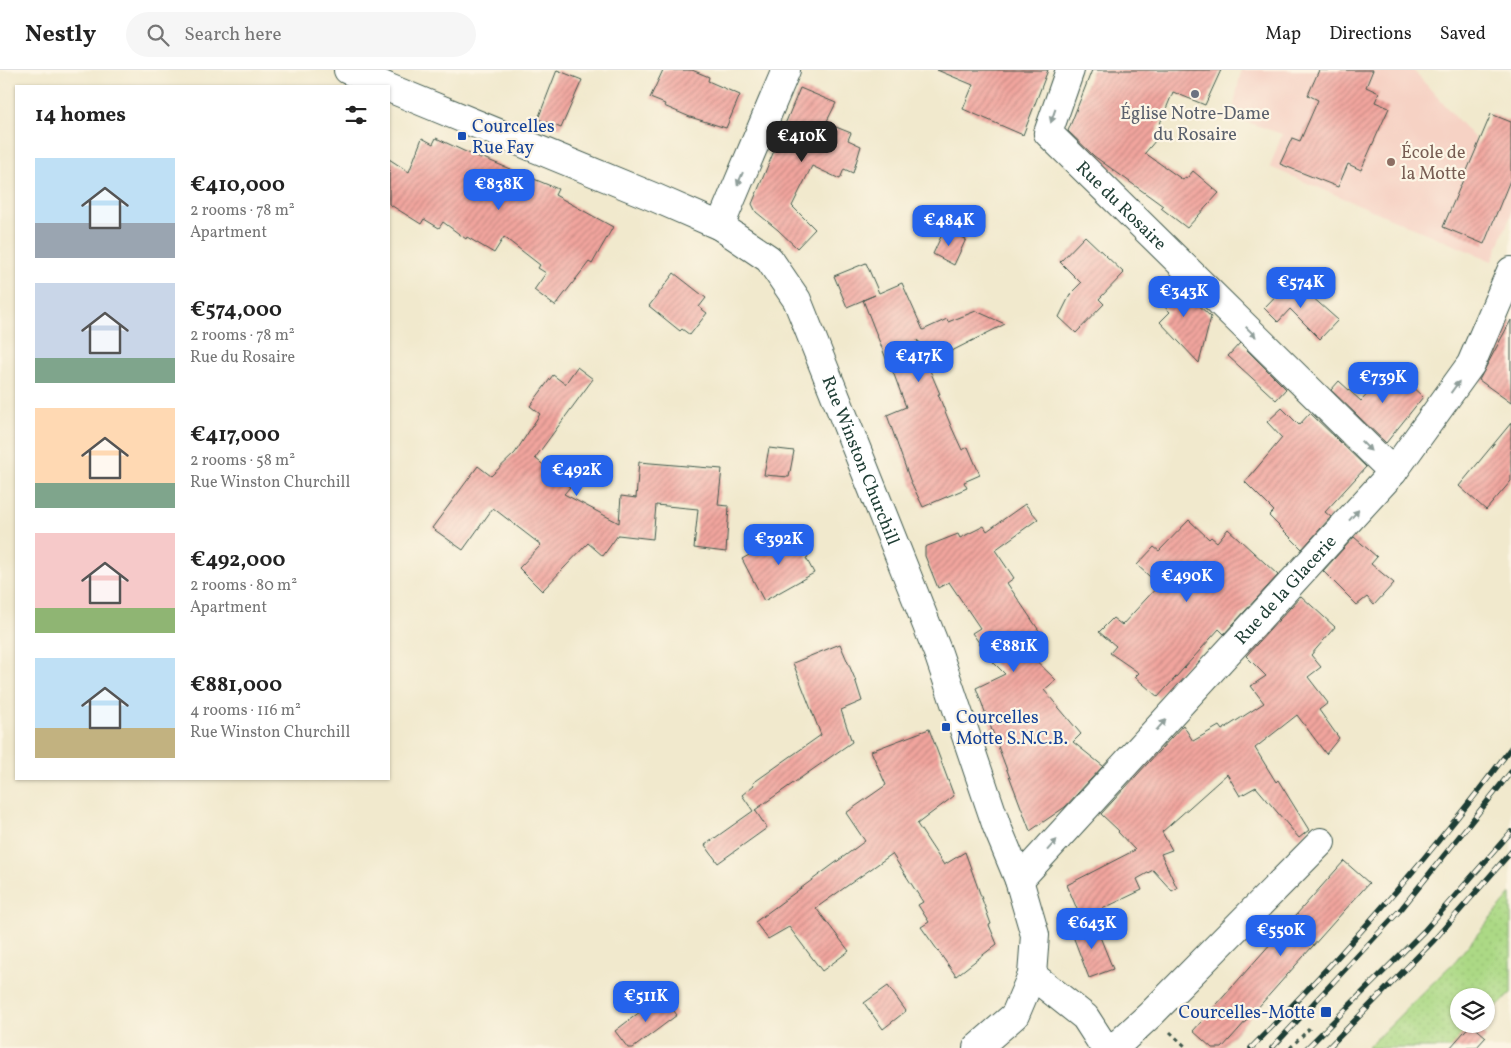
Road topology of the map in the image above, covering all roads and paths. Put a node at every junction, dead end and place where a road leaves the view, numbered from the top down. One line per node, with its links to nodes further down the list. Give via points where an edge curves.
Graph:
1 (348, 70): 4 (street, Rue Winston Churchill)
2 (786, 70): 6 (street, one-way to 6)
3 (1070, 70): 8 (street, Rue du Rosaire, one-way to 8, via 1048,133)
4 (382, 85)
5 (390, 88): 6 (street, Rue Winston Churchill)
6 (720, 226): 10 (street, Rue Winston Churchill, via 769,258 797,300 938,653 997,827)
7 (1511, 271): 8 (street, Rue de la Glacerie, one-way to 7, via 1471,364)
8 (1393, 472): 10 (street, Rue de la Glacerie, one-way to 8)
9 (1321, 842): 15 (street)
10 (1019, 880): 11 (street, Rue Winston Churchill, via 1035,935)
11 (1032, 975): 13 (street, Rue Winston Churchill, via 1015,1015); 14 (street, via 1085,1017)
12 (1312, 1026): 16 (path)
13 (977, 1048)
14 (1105, 1048)
15 (1114, 1048)
16 (1290, 1048)

